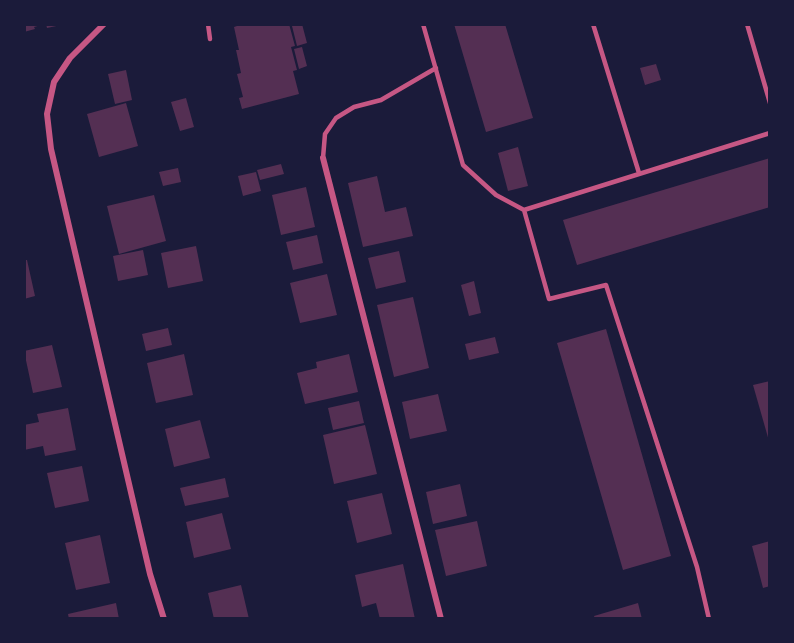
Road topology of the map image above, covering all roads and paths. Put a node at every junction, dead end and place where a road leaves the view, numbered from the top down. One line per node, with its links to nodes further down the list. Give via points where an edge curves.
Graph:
1 (104, 24): 13 (street, via 70,58 54,82 47,114 51,149 150,574)
2 (208, 24): 6 (lane)
3 (423, 24): 7 (lane)
4 (593, 24): 11 (lane)
5 (747, 24): 8 (lane)
6 (210, 39)
7 (436, 68): 10 (lane, via 381,100 354,107 336,118 326,134); 12 (lane, via 463,165 496,195)
8 (770, 103)
9 (770, 133): 11 (lane)
10 (323, 158): 14 (street)
11 (639, 173): 12 (lane)
12 (524, 210): 15 (lane, via 549,299 606,285 697,567)
13 (164, 619)
14 (441, 619)
15 (709, 619)

